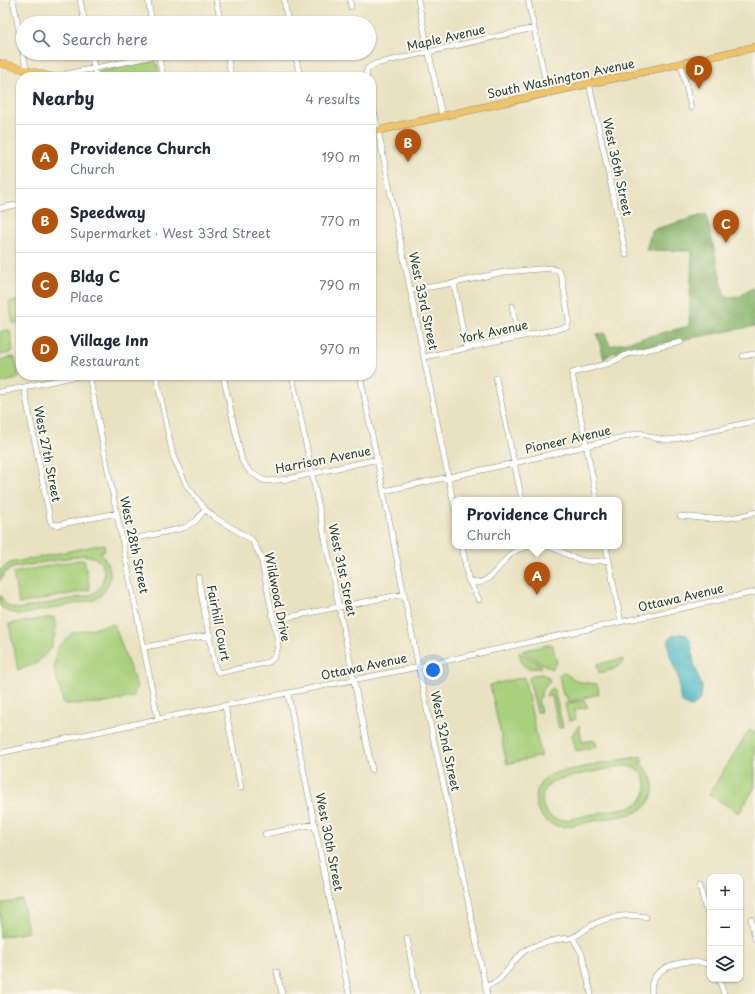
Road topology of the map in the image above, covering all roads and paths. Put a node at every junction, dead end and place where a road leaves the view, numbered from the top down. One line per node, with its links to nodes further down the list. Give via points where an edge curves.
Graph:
1 (12, 0): 14 (street)
2 (80, 0): 10 (street)
3 (148, 0): 11 (street)
4 (216, 0): 12 (street)
5 (284, 0): 13 (street)
6 (350, 0): 9 (street)
7 (418, 0): 17 (street)
8 (528, 0): 15 (street)
9 (351, 6)
10 (83, 16)
11 (151, 16)
12 (219, 16)
13 (287, 16)
14 (16, 19)
15 (534, 28): 17 (street, Maple Avenue); 36 (street)
16 (755, 47): 25 (main road, South Washington Avenue)
17 (429, 52): 34 (street, Maple Avenue, via 375,64 368,68); 38 (street)
18 (25, 60): 28 (street)
19 (92, 60): 26 (street)
20 (131, 60): 26 (street)
21 (160, 60): 31 (street)
22 (228, 60): 32 (street)
23 (296, 60): 33 (street)
24 (0, 63): 27 (main road)
25 (681, 64): 35 (main road, South Washington Avenue); 37 (street)
26 (94, 68): 29 (street); 30 (street)
27 (23, 72)
28 (28, 72)
29 (75, 72)
30 (95, 72)
31 (162, 72)
32 (230, 72)
33 (299, 72)
34 (367, 72)
35 (589, 84): 36 (main road, South Washington Avenue); 43 (street, West 36th Street)
36 (548, 93): 38 (main road, South Washington Avenue)
37 (690, 108)
38 (442, 116): 39 (main road, South Washington Avenue)
39 (376, 131)
40 (376, 138): 45 (street, West 33rd Street)
41 (16, 205): 42 (street)
42 (0, 208)
43 (626, 255)
44 (454, 283): 45 (street); 47 (street, York Avenue, via 512,271 550,268 559,271 568,326); 49 (street)
45 (411, 290): 52 (street, West 33rd Street)
46 (512, 306): 47 (street)
47 (518, 338): 49 (street, York Avenue)
48 (681, 342): 63 (street, via 628,354 572,373)
49 (466, 349): 52 (street, York Avenue)
50 (755, 354): 51 (street)
51 (743, 356)
52 (424, 357): 67 (street, West 33rd Street)
53 (496, 378): 65 (street)
54 (58, 380): 60 (street)
55 (90, 380): 74 (street, West 28th Street)
56 (157, 380): 72 (street, Wildwood Drive, via 173,456 187,486)
57 (224, 380): 66 (street, Harrison Avenue, via 242,461 250,472 268,481)
58 (293, 380): 66 (street, West 31st Street)
59 (361, 380): 64 (street, West 32nd Street)
60 (24, 387): 61 (street); 74 (street, West 27th Street, via 52,524)
61 (0, 392)
62 (755, 421): 63 (street, Pioneer Avenue, via 676,439 655,438 640,433)
63 (586, 446): 65 (street, Pioneer Avenue); 71 (street)
64 (378, 459): 66 (street, Harrison Avenue); 68 (street, West 32nd Street)
65 (514, 463): 67 (street, Pioneer Avenue); 70 (street)
66 (312, 473): 87 (street, West 31st Street)
67 (448, 476): 68 (street, Pioneer Avenue); 69 (street, West 33rd Street)
68 (384, 490): 85 (street, West 32nd Street)
69 (452, 497)
70 (521, 497)
71 (596, 497)
72 (205, 509): 76 (street, via 196,521 184,528); 88 (street, Wildwood Drive, via 252,540 261,557)
73 (755, 512): 75 (street, via 715,520)
74 (117, 513): 76 (street, West 28th Street)
75 (680, 516)
76 (123, 541): 91 (street, West 28th Street)
77 (463, 549): 83 (street)
78 (519, 549): 83 (street, via 482,582 471,582)
79 (555, 549): 81 (street, via 580,560)
80 (607, 549): 81 (street)
81 (609, 560): 89 (street)
82 (198, 577): 90 (street, Fairhill Court)
83 (468, 579): 86 (street)
84 (755, 592): 89 (street, Ottawa Avenue)
85 (404, 594): 87 (street); 92 (street, West 32nd Street)
86 (479, 600)
87 (340, 607): 88 (street); 94 (street, West 31st Street)
88 (274, 620): 93 (street, Wildwood Drive, via 278,648 272,660)
89 (621, 622): 92 (street, Ottawa Avenue)
90 (210, 635): 91 (street); 93 (street, Fairhill Court)
91 (144, 648): 97 (street, West 28th Street)
92 (419, 666): 94 (street, Ottawa Avenue); 113 (street, West 32nd Street)
93 (218, 673)
94 (354, 679): 95 (street, Ottawa Avenue); 99 (street, West 31st Street)
95 (288, 694): 96 (street, Ottawa Avenue); 101 (street, West 30th Street)
96 (225, 706): 97 (street, Ottawa Avenue); 100 (street)
97 (158, 719): 98 (street, Ottawa Avenue)
98 (0, 753)
99 (372, 770)
100 (241, 788)
101 (315, 824): 102 (street); 115 (street, West 30th Street)
102 (265, 834)
103 (700, 886): 104 (street)
104 (707, 911)
105 (646, 917): 108 (street, via 628,915 599,922)
106 (751, 919): 109 (street)
107 (407, 938): 116 (street)
108 (573, 938): 113 (street, via 528,949 497,982); 118 (street, via 582,954)
109 (755, 940)
110 (707, 964): 119 (street, via 697,962 667,967 656,975 652,983)
111 (277, 972): 114 (street)
112 (720, 982): 120 (street)
113 (485, 986): 117 (street, West 32nd Street)
114 (282, 994)
115 (349, 994)
116 (417, 994)
117 (487, 994)
118 (591, 994)
119 (652, 994)
120 (724, 994)

